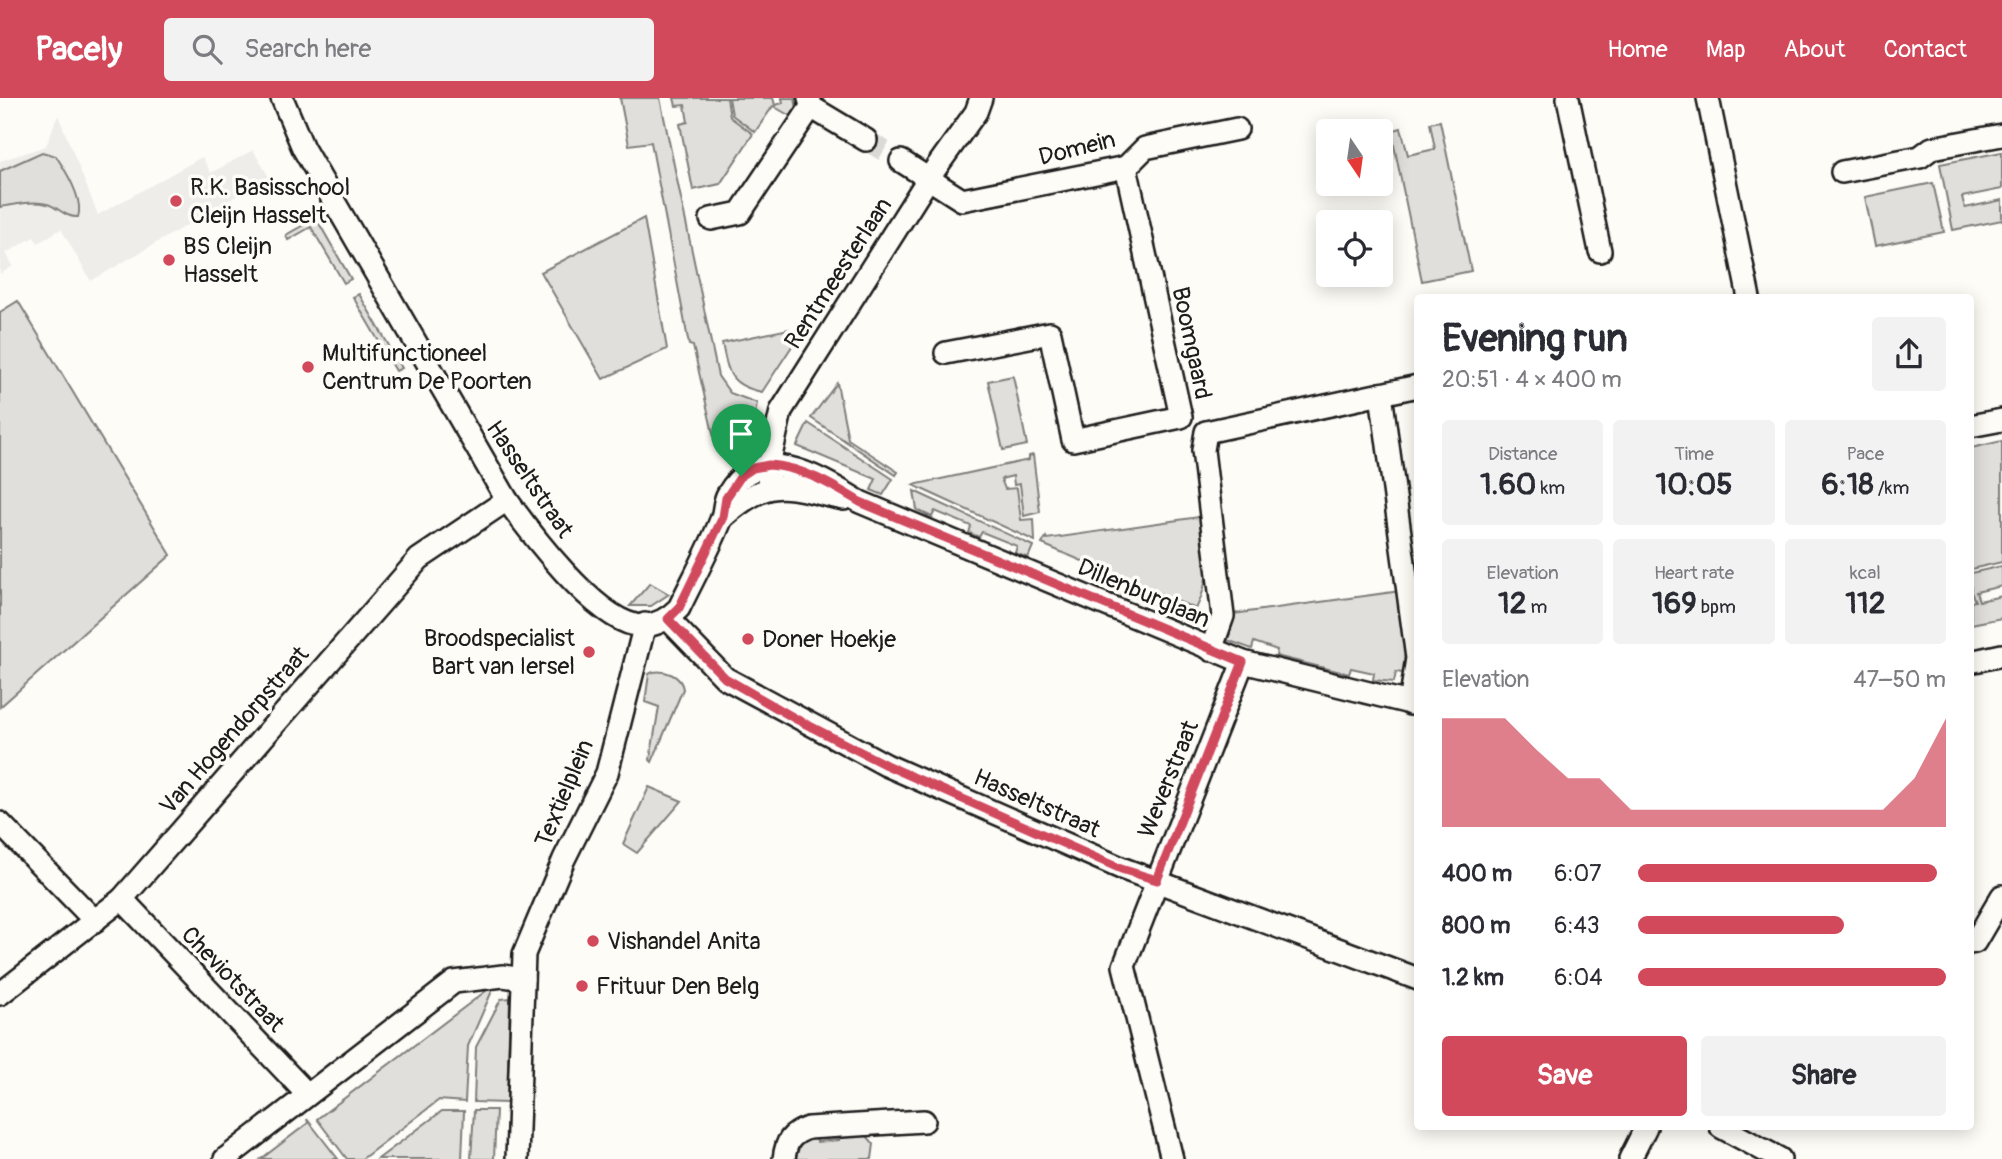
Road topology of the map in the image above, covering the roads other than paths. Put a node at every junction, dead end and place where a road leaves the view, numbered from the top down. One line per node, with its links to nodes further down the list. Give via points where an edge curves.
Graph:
1 (282, 98): 23 (street, Hasseltstraat, via 303,148)
2 (981, 98): 12 (street, Rentmeesterlaan)
3 (1568, 98): 14 (street)
4 (1708, 98): 15 (street)
5 (810, 102): 8 (street); 13 (street, via 740,213)
6 (1237, 129): 10 (street, Domein, via 1145,148)
7 (2002, 135): 11 (street)
8 (866, 140)
9 (901, 161): 12 (street, Domein)
10 (1126, 167): 12 (street, Domein, via 962,200); 16 (street, Boomgaard, via 1181,417 1073,440 1050,333)
11 (1842, 172)
12 (929, 179): 21 (street, Rentmeesterlaan, via 781,411)
13 (711, 219)
14 (1600, 251)
15 (1748, 294)
16 (946, 353)
17 (1414, 387): 18 (street)
18 (1381, 394): 27 (street); 28 (street, via 1206,432 1203,450 1223,616)
19 (2002, 420): 20 (street)
20 (1974, 425)
21 (769, 465): 22 (street, Rentmeesterlaan); 24 (street, Dillenburglaan, via 824,480); 25 (street, via 741,476 726,498)
22 (768, 488): 24 (street, Dillenburglaan); 25 (street, via 746,496)
23 (507, 500): 26 (street, Hasseltstraat, via 531,535 608,612 634,625); 36 (street, Van Hogendorpstraat, via 412,566)
24 (860, 502): 28 (street, Dillenburglaan)
25 (723, 517): 26 (street, Textielplein, via 679,608)
26 (656, 622): 34 (street, Hasseltstraat, via 725,678 796,719 886,765 1121,869); 40 (street, Textielplein, via 607,773 524,954)
27 (1414, 629)
28 (1211, 650): 31 (street, Dillenburglaan)
29 (2002, 656): 30 (street)
30 (1974, 661)
31 (1243, 662): 32 (street, Dillenburglaan); 34 (street, Weverstraat)
32 (1414, 705)
33 (0, 823): 37 (street)
34 (1157, 880): 39 (street, Hasseltstraat); 49 (street, Weverstraat, via 1125,966)
35 (2002, 896): 38 (street)
36 (122, 899): 37 (street, Van Hogendorpstraat); 42 (street, Cheviotstraat)
37 (95, 921): 41 (street, Van Hogendorpstraat)
38 (1974, 942)
39 (1414, 977)
40 (523, 979): 42 (street, via 503,976 454,982); 47 (street, Textielplein)
41 (0, 994)
42 (307, 1094): 46 (street)
43 (924, 1121): 48 (street, via 808,1128 794,1133 787,1142)
44 (1644, 1130): 50 (street)
45 (1727, 1130): 51 (street)
46 (225, 1159)
47 (517, 1159)
48 (784, 1159)
49 (1172, 1159)
50 (1630, 1159)
51 (1780, 1159)

